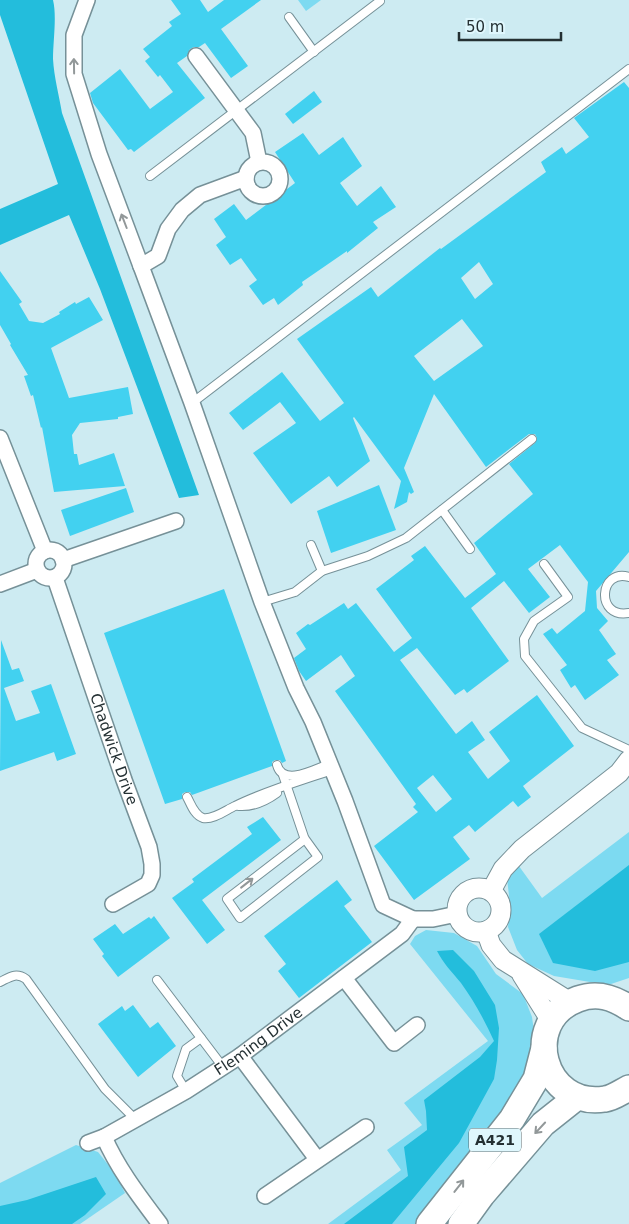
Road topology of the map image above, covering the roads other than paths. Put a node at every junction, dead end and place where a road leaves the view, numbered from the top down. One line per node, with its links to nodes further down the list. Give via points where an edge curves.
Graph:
1 (87, 0): 11 (street, one-way to 1, via 99,154 74,74 74,35)
2 (380, 1): 4 (lane)
3 (289, 18): 4 (lane)
4 (314, 52): 7 (lane)
5 (196, 56): 7 (street)
6 (629, 69): 12 (lane)
7 (237, 111): 8 (street, via 253,134); 9 (lane)
8 (259, 162): 10 (street, via 249,169); 10 (street, via 269,162 280,172 276,192 257,196 247,187)
9 (150, 176)
10 (246, 178): 11 (street, via 200,195 188,205 168,229 158,256)
11 (141, 266): 12 (street)
12 (192, 403): 27 (street)
13 (0, 438): 19 (street)
14 (532, 439): 15 (lane)
15 (442, 510): 18 (lane); 23 (lane, via 406,538 368,556)
16 (176, 521): 20 (street)
17 (311, 545): 23 (lane)
18 (470, 549)
19 (45, 551): 20 (street, via 54,551); 22 (street, via 36,561)
20 (63, 560): 25 (street, via 64,568)
21 (544, 564): 29 (lane, via 568,597 534,621 524,639 525,656 582,728)
22 (37, 570): 25 (street, via 46,578); 26 (street)
23 (322, 571): 27 (lane, via 294,592)
24 (629, 577): 28 (lane, via 618,576 611,580 604,598 612,610)
25 (55, 578): 38 (street, Chadwick Drive, via 149,847 152,864 148,884)
26 (0, 584)
27 (262, 602): 32 (street)
28 (629, 613)
29 (629, 750)
30 (629, 760): 37 (street, via 604,786 522,849 503,869)
31 (277, 764): 33 (lane)
32 (331, 767): 33 (lane, via 290,777); 34 (lane); 40 (street, via 383,905)
33 (283, 775): 34 (lane)
34 (287, 786): 35 (lane, via 211,818 198,816); 36 (lane)
35 (187, 797)
36 (305, 839): 36 (lane, one-way to 36, via 318,857 240,918 227,899)
37 (491, 891): 39 (street, via 478,888 466,892 458,901); 41 (street, via 500,902 501,909 497,923)
38 (112, 904)
39 (457, 914): 40 (street); 41 (street, via 471,931)
40 (414, 919): 43 (street, Fleming Drive, via 402,934)
41 (486, 931): 42 (street, via 491,945 503,960)
42 (519, 972): 48 (street); 50 (street)
43 (344, 978): 51 (street, via 394,1043); 54 (street, Fleming Drive)
44 (157, 980): 52 (lane)
45 (0, 982): 59 (lane, via 20,975 26,979 105,1089)
46 (629, 983): 47 (highway)
47 (602, 996): 48 (highway, via 586,996); 49 (highway, via 618,1000)
48 (570, 1002): 50 (highway)
49 (629, 1008)
50 (551, 1021): 53 (highway, via 545,1033)
51 (417, 1025)
52 (201, 1038): 55 (lane); 56 (lane, via 186,1049 178,1076)
53 (544, 1047): 57 (highway, via 545,1062 552,1077 563,1089); 66 (highway, A421, one-way to 53, via 512,1119 536,1078)
54 (240, 1056): 55 (street, Fleming Drive); 63 (street)
55 (223, 1067): 56 (street, Fleming Drive)
56 (186, 1091): 59 (street, Fleming Drive)
57 (578, 1097): 58 (highway, via 592,1100); 67 (highway, A421, one-way to 67, via 542,1124)
58 (623, 1097)
59 (136, 1119): 61 (street, Fleming Drive)
60 (366, 1127): 63 (street)
61 (104, 1137): 62 (street, Fleming Drive); 65 (street, via 126,1178)
62 (88, 1143)
63 (317, 1159): 64 (street)
64 (264, 1196)
65 (160, 1224)
66 (429, 1224)
67 (461, 1224)

